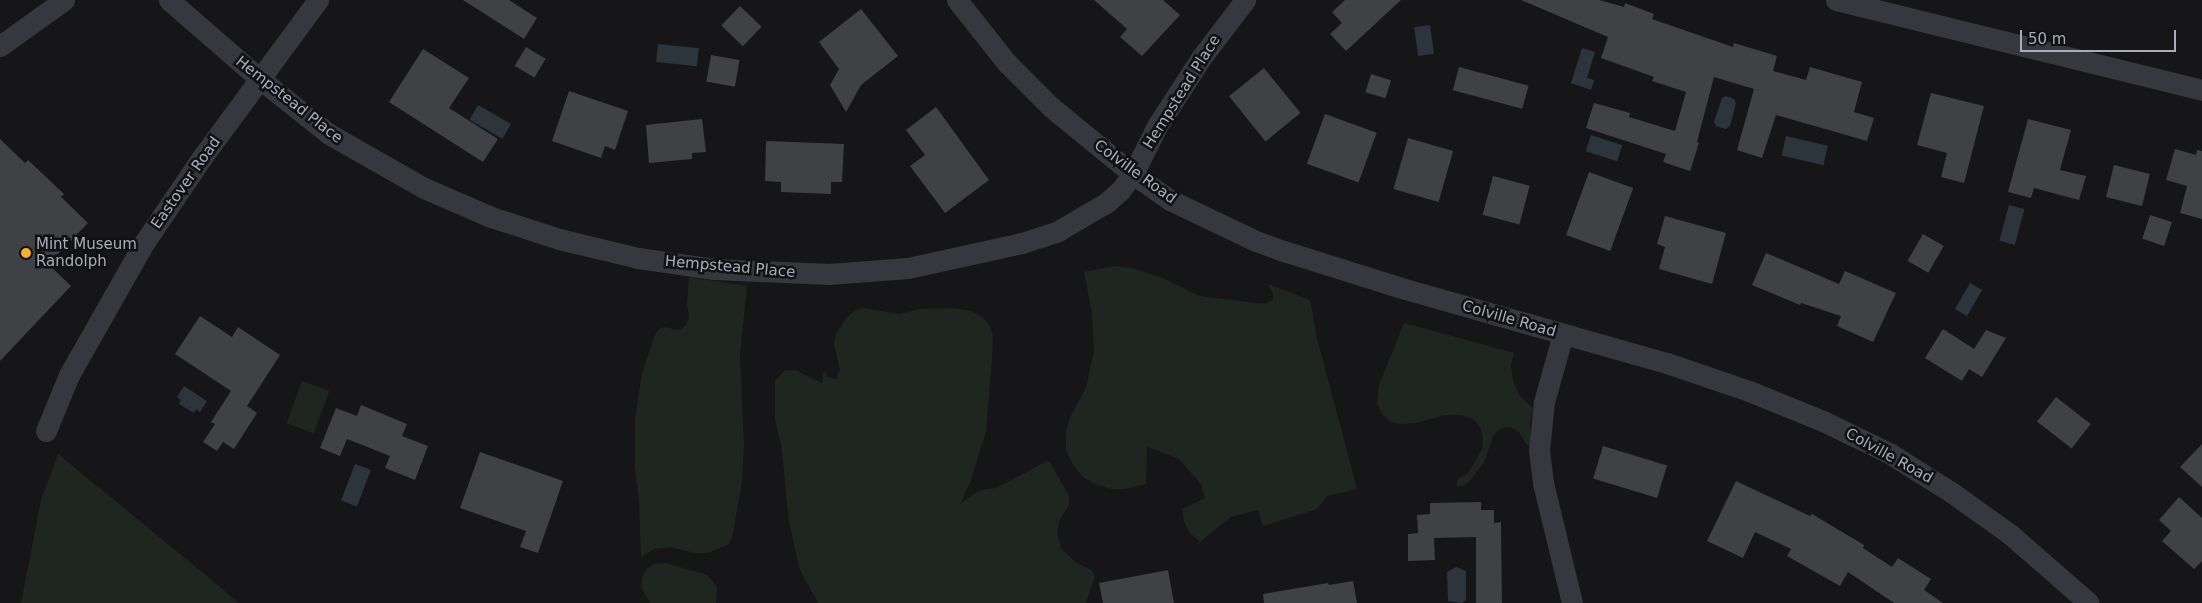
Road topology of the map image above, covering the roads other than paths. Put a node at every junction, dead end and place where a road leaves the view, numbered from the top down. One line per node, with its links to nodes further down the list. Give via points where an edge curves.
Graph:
1 (64, 0): 7 (street)
2 (169, 0): 8 (street, Hempstead Place)
3 (318, 0): 8 (street, Eastover Road)
4 (957, 0): 10 (street, Colville Road, via 1001,57 1050,107)
5 (1244, 0): 10 (street, Hempstead Place, via 1181,88)
6 (1836, 0): 9 (street)
7 (0, 46)
8 (260, 79): 10 (street, Hempstead Place, via 354,150 424,188 490,217 601,250 714,269 829,274 891,270 946,261 1058,231 1106,203); 12 (street, Eastover Road, via 144,243 68,375)
9 (2202, 90)
10 (1133, 174): 11 (street, Colville Road, via 1170,200 1256,241 1398,287)
11 (1563, 334): 13 (street, via 1544,402 1539,450 1543,483); 14 (street, Colville Road, via 1667,363 1750,391 1889,453 1952,492 2011,535)
12 (46, 431)
13 (1572, 603)
14 (2089, 603)

